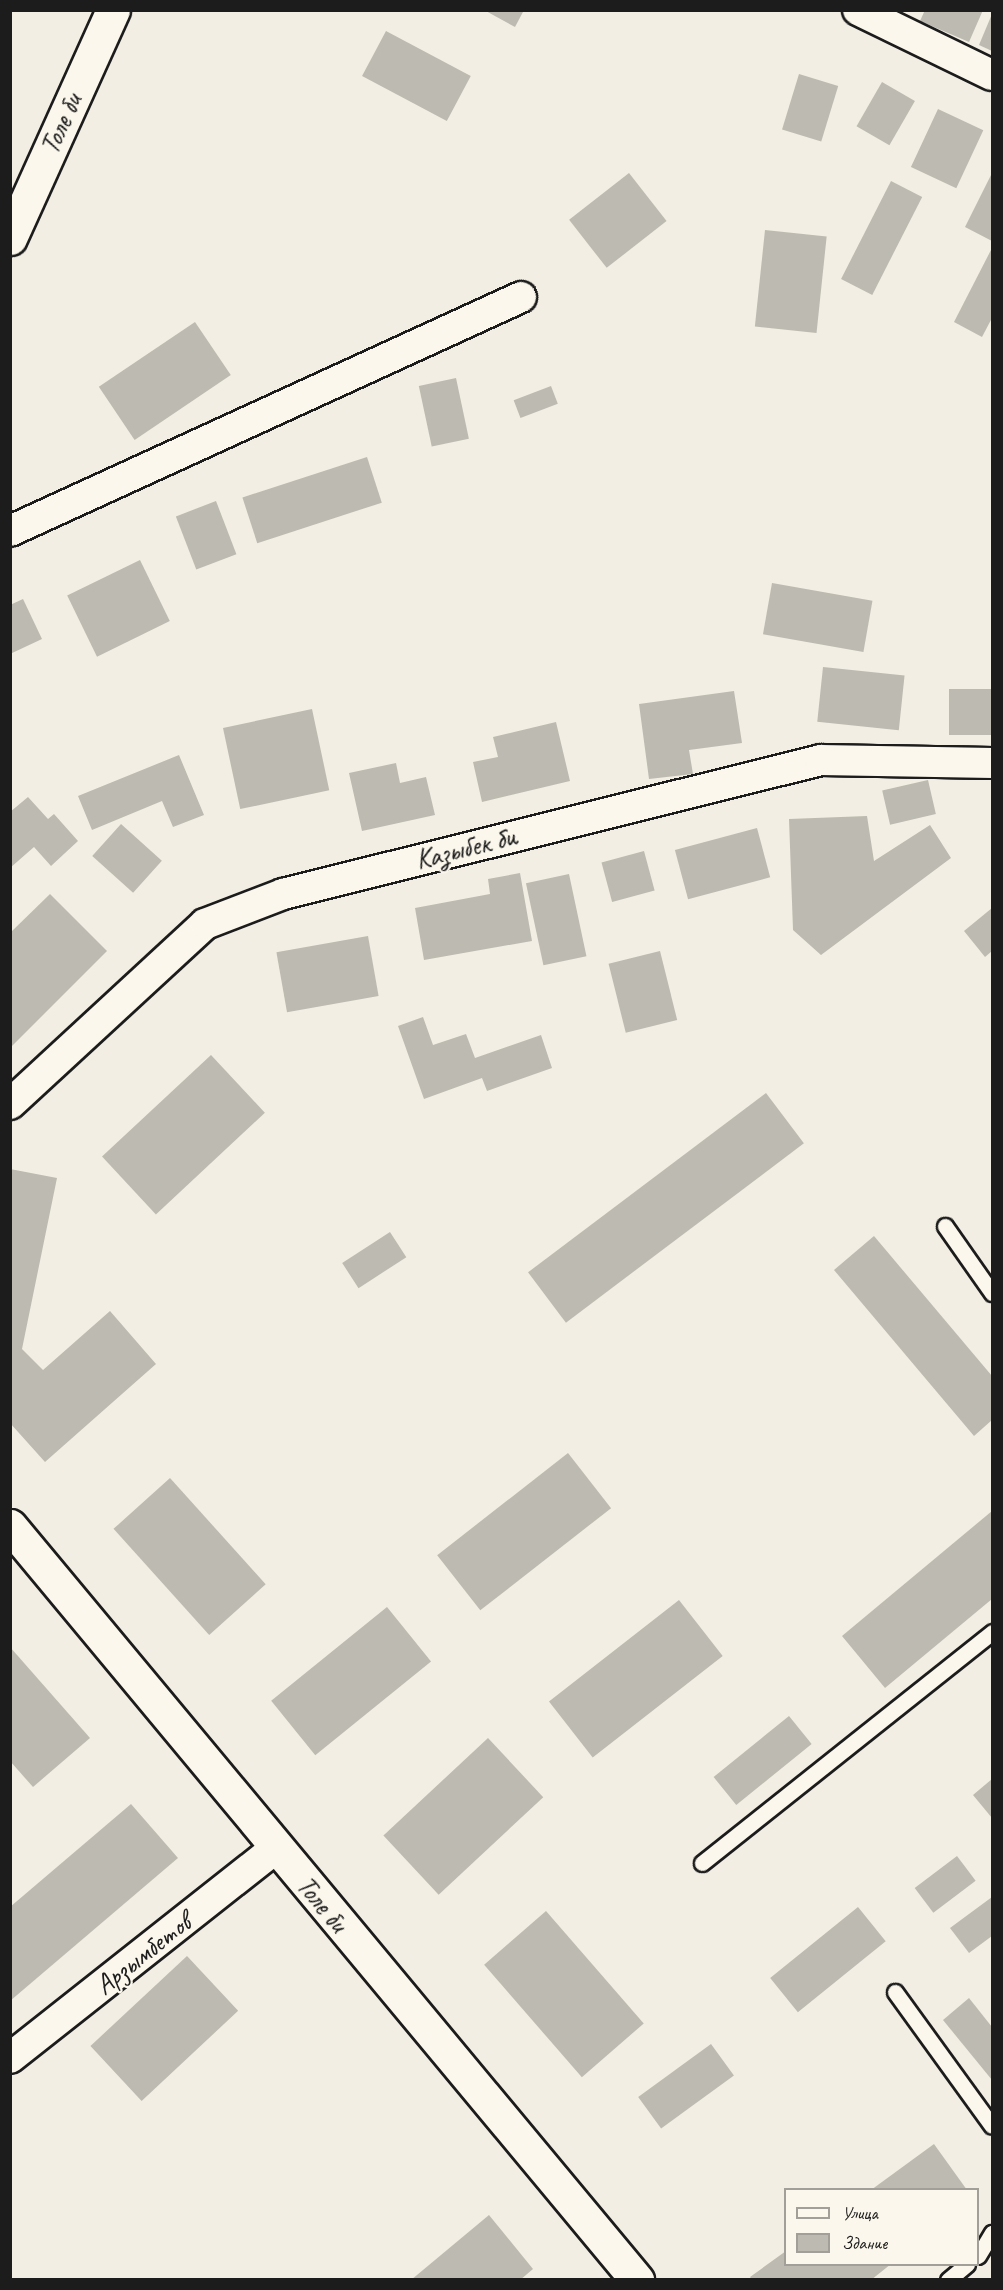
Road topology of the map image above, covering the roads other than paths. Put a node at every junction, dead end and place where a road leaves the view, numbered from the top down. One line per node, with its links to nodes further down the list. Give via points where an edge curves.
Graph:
1 (113, 10): 4 (main road, Толе би)
2 (858, 10): 3 (street)
3 (993, 75)
4 (10, 238)
5 (521, 297): 6 (street)
6 (10, 531)
7 (993, 763): 8 (street, Казыбек би, via 821,759 283,894 205,924)
8 (10, 1104)
9 (945, 1226): 10 (lane)
10 (993, 1293)
11 (10, 1526): 13 (main road, Толе би)
12 (993, 1632): 14 (lane)
13 (275, 1849): 16 (street, Арзымбетов); 21 (main road, Толе би)
14 (702, 1863)
15 (895, 1992): 17 (lane)
16 (10, 2058)
17 (993, 2126)
18 (993, 2234): 19 (lane)
19 (979, 2255)
20 (966, 2266): 22 (lane)
21 (637, 2280)
22 (948, 2280)

